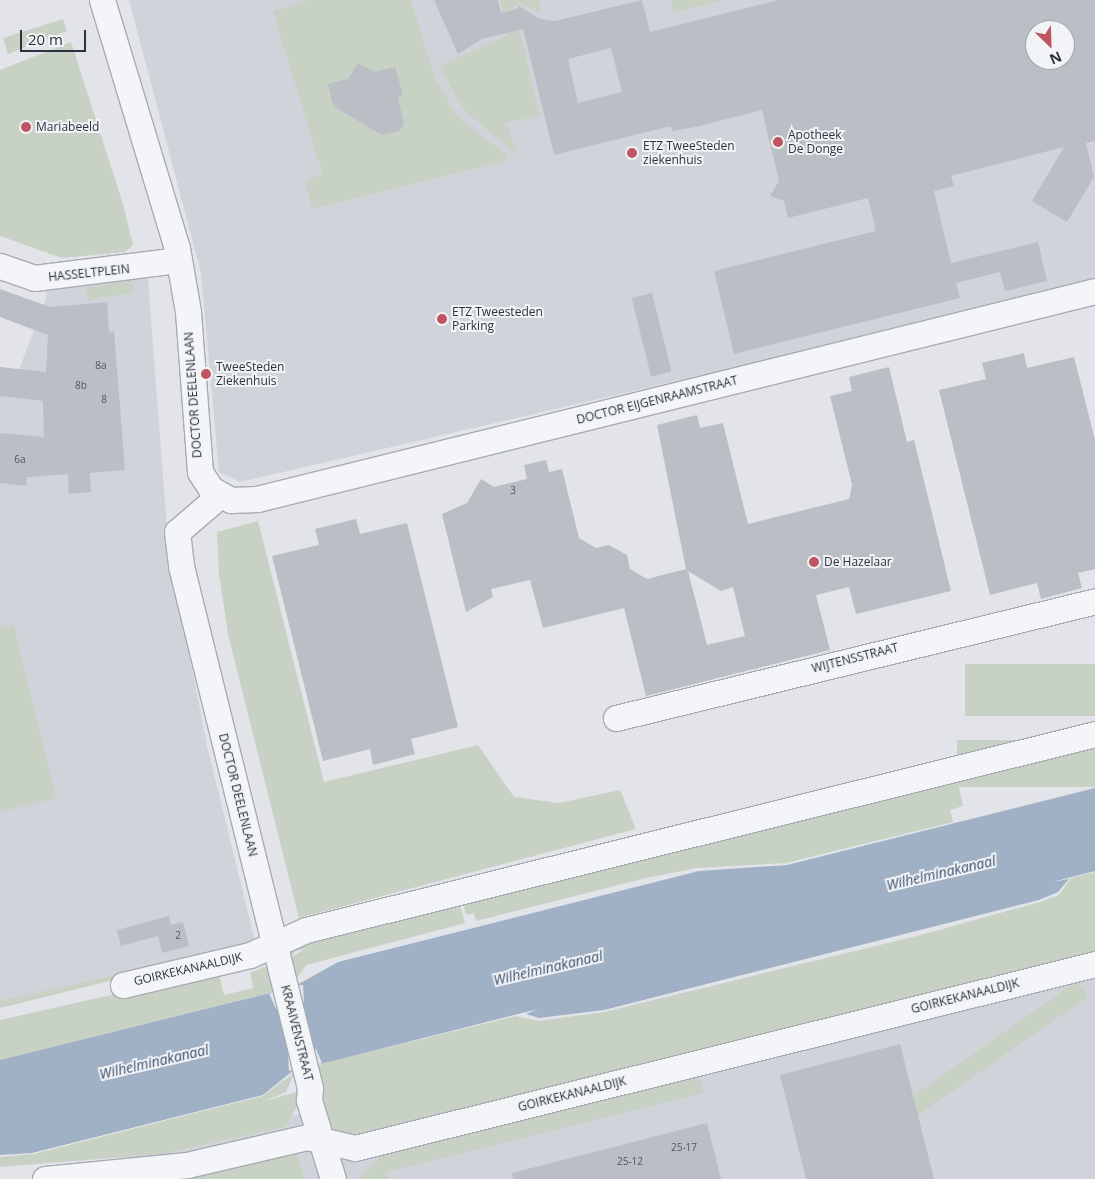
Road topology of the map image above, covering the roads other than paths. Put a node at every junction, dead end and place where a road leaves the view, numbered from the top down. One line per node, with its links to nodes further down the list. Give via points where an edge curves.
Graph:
1 (102, 0): 2 (street, DOCTOR DEELENLAAN)
2 (179, 260): 3 (street, HASSELTPLEIN, via 34,278); 5 (street, DOCTOR DEELENLAAN, via 192,359 195,451 202,477)
3 (0, 266)
4 (1095, 291): 5 (street, DOCTOR EIJGENRAAMSTRAAT, via 257,499)
5 (219, 496): 9 (street, DOCTOR DEELENLAAN, via 177,532 181,566)
6 (1095, 600): 7 (street, WIJTENSSTRAAT)
7 (616, 718)
8 (1095, 734): 9 (street, GOIRKEKANAALDIJK, via 342,921)
9 (274, 943): 11 (street, GOIRKEKANAALDIJK, via 250,955); 12 (street, KRAAIVENSTRAAT, via 302,1053 309,1100)
10 (1095, 964): 12 (street, GOIRKEKANAALDIJK, via 355,1148)
11 (123, 985)
12 (324, 1142): 13 (street, GOIRKEKANAALDIJK, via 307,1138 187,1165); 14 (street, KRAAIVENSTRAAT)
13 (45, 1179)
14 (333, 1179)

